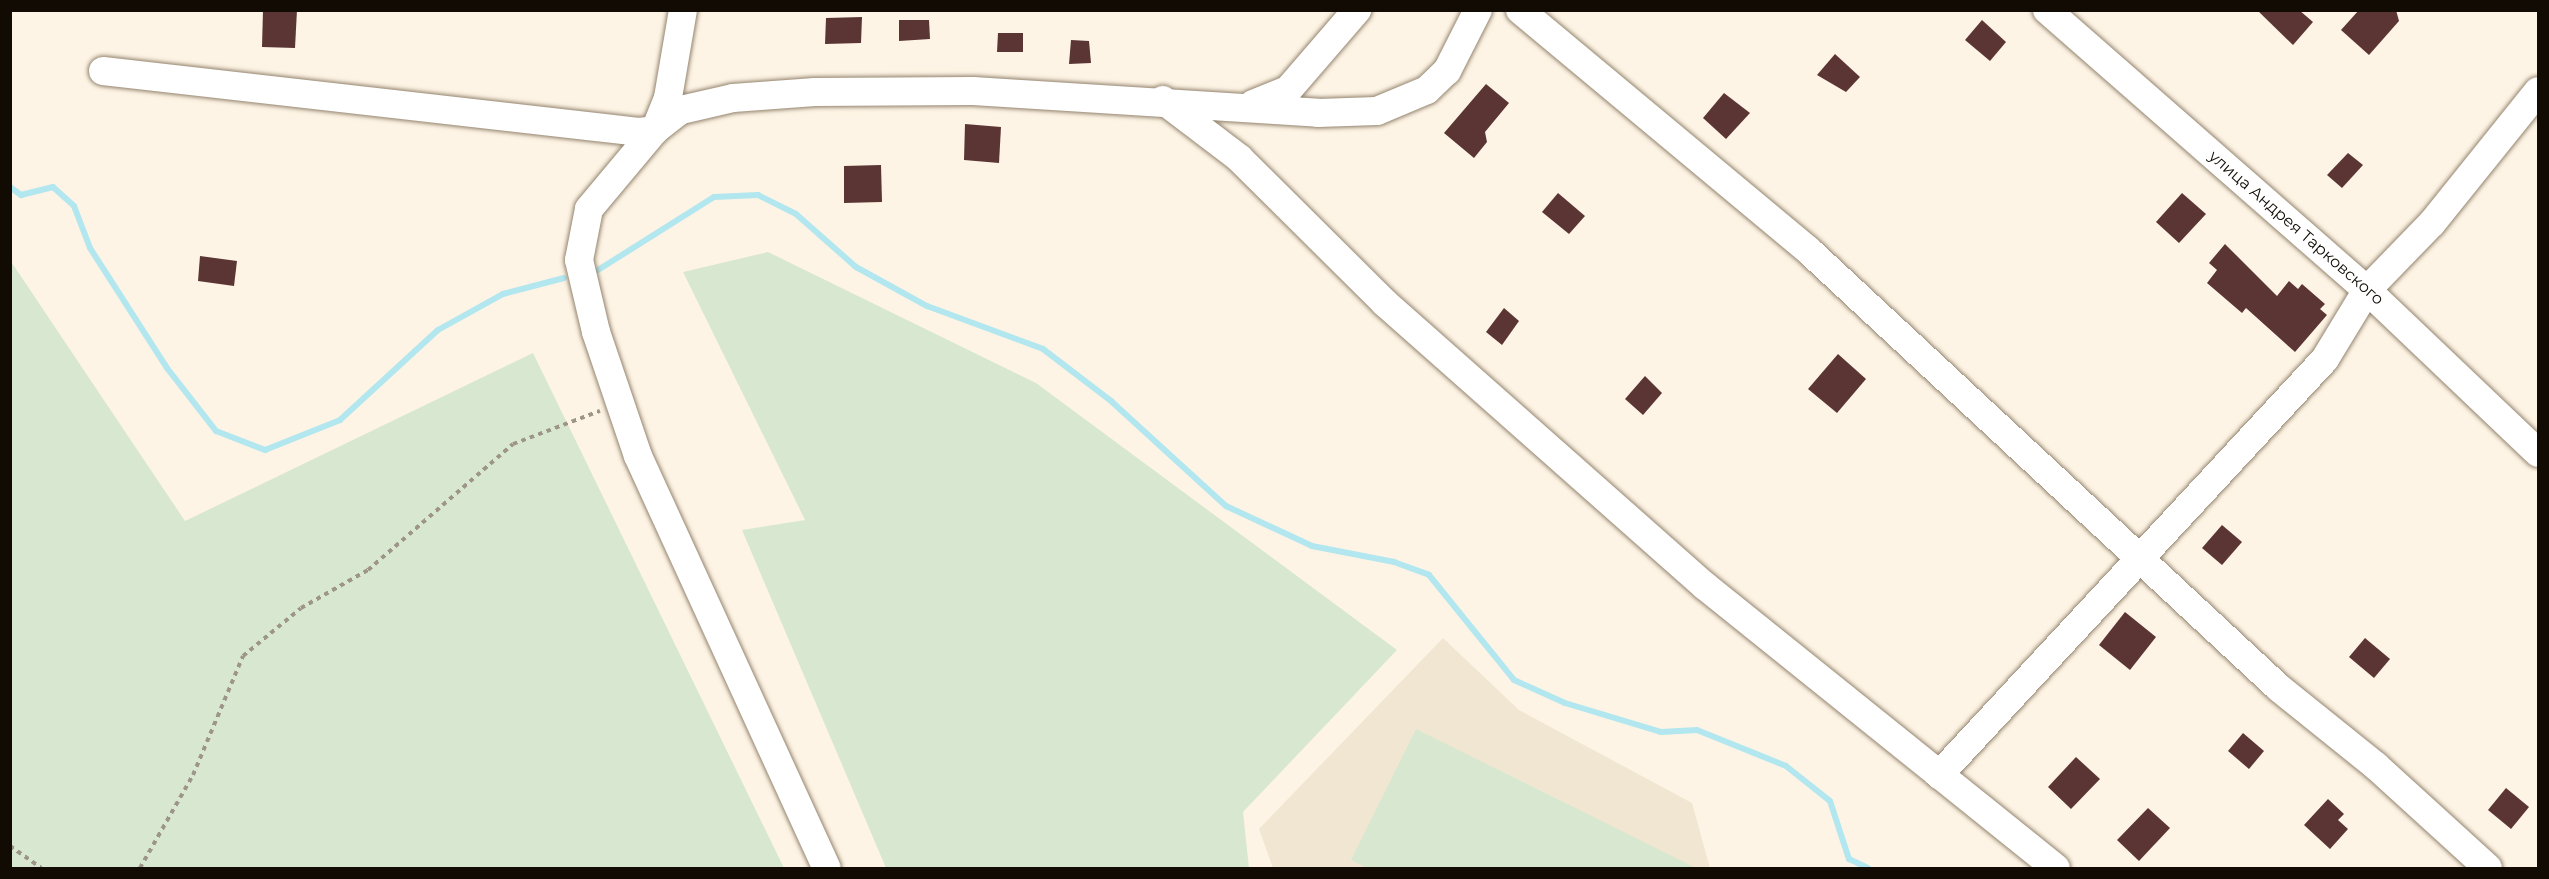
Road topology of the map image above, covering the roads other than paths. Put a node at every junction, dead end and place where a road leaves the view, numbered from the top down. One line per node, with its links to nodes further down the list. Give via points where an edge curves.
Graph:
1 (683, 10): 10 (street, via 668,98)
2 (1357, 10): 9 (street, via 1288,90)
3 (1478, 10): 9 (street, via 1447,71 1427,90 1377,111 1318,113)
4 (1520, 10): 13 (street, via 1808,250)
5 (2048, 10): 11 (street, улица Андрея Тарковского)
6 (103, 71): 10 (street)
7 (2538, 91): 11 (street, via 2432,223)
8 (1163, 100): 9 (street); 10 (street, via 973,91 815,92 733,98 681,110); 14 (street, via 1239,158 1385,303 1705,586)
9 (1248, 106)
10 (655, 130): 15 (street, via 589,209 579,260 596,332 643,467)
11 (2367, 290): 12 (street, улица Андрея Тарковского); 13 (street, via 2325,359)
12 (2538, 453)
13 (2138, 558): 14 (street); 17 (street, via 2279,688 2376,766)
14 (1939, 775): 16 (street)
15 (827, 868)
16 (2056, 868)
17 (2488, 868)

